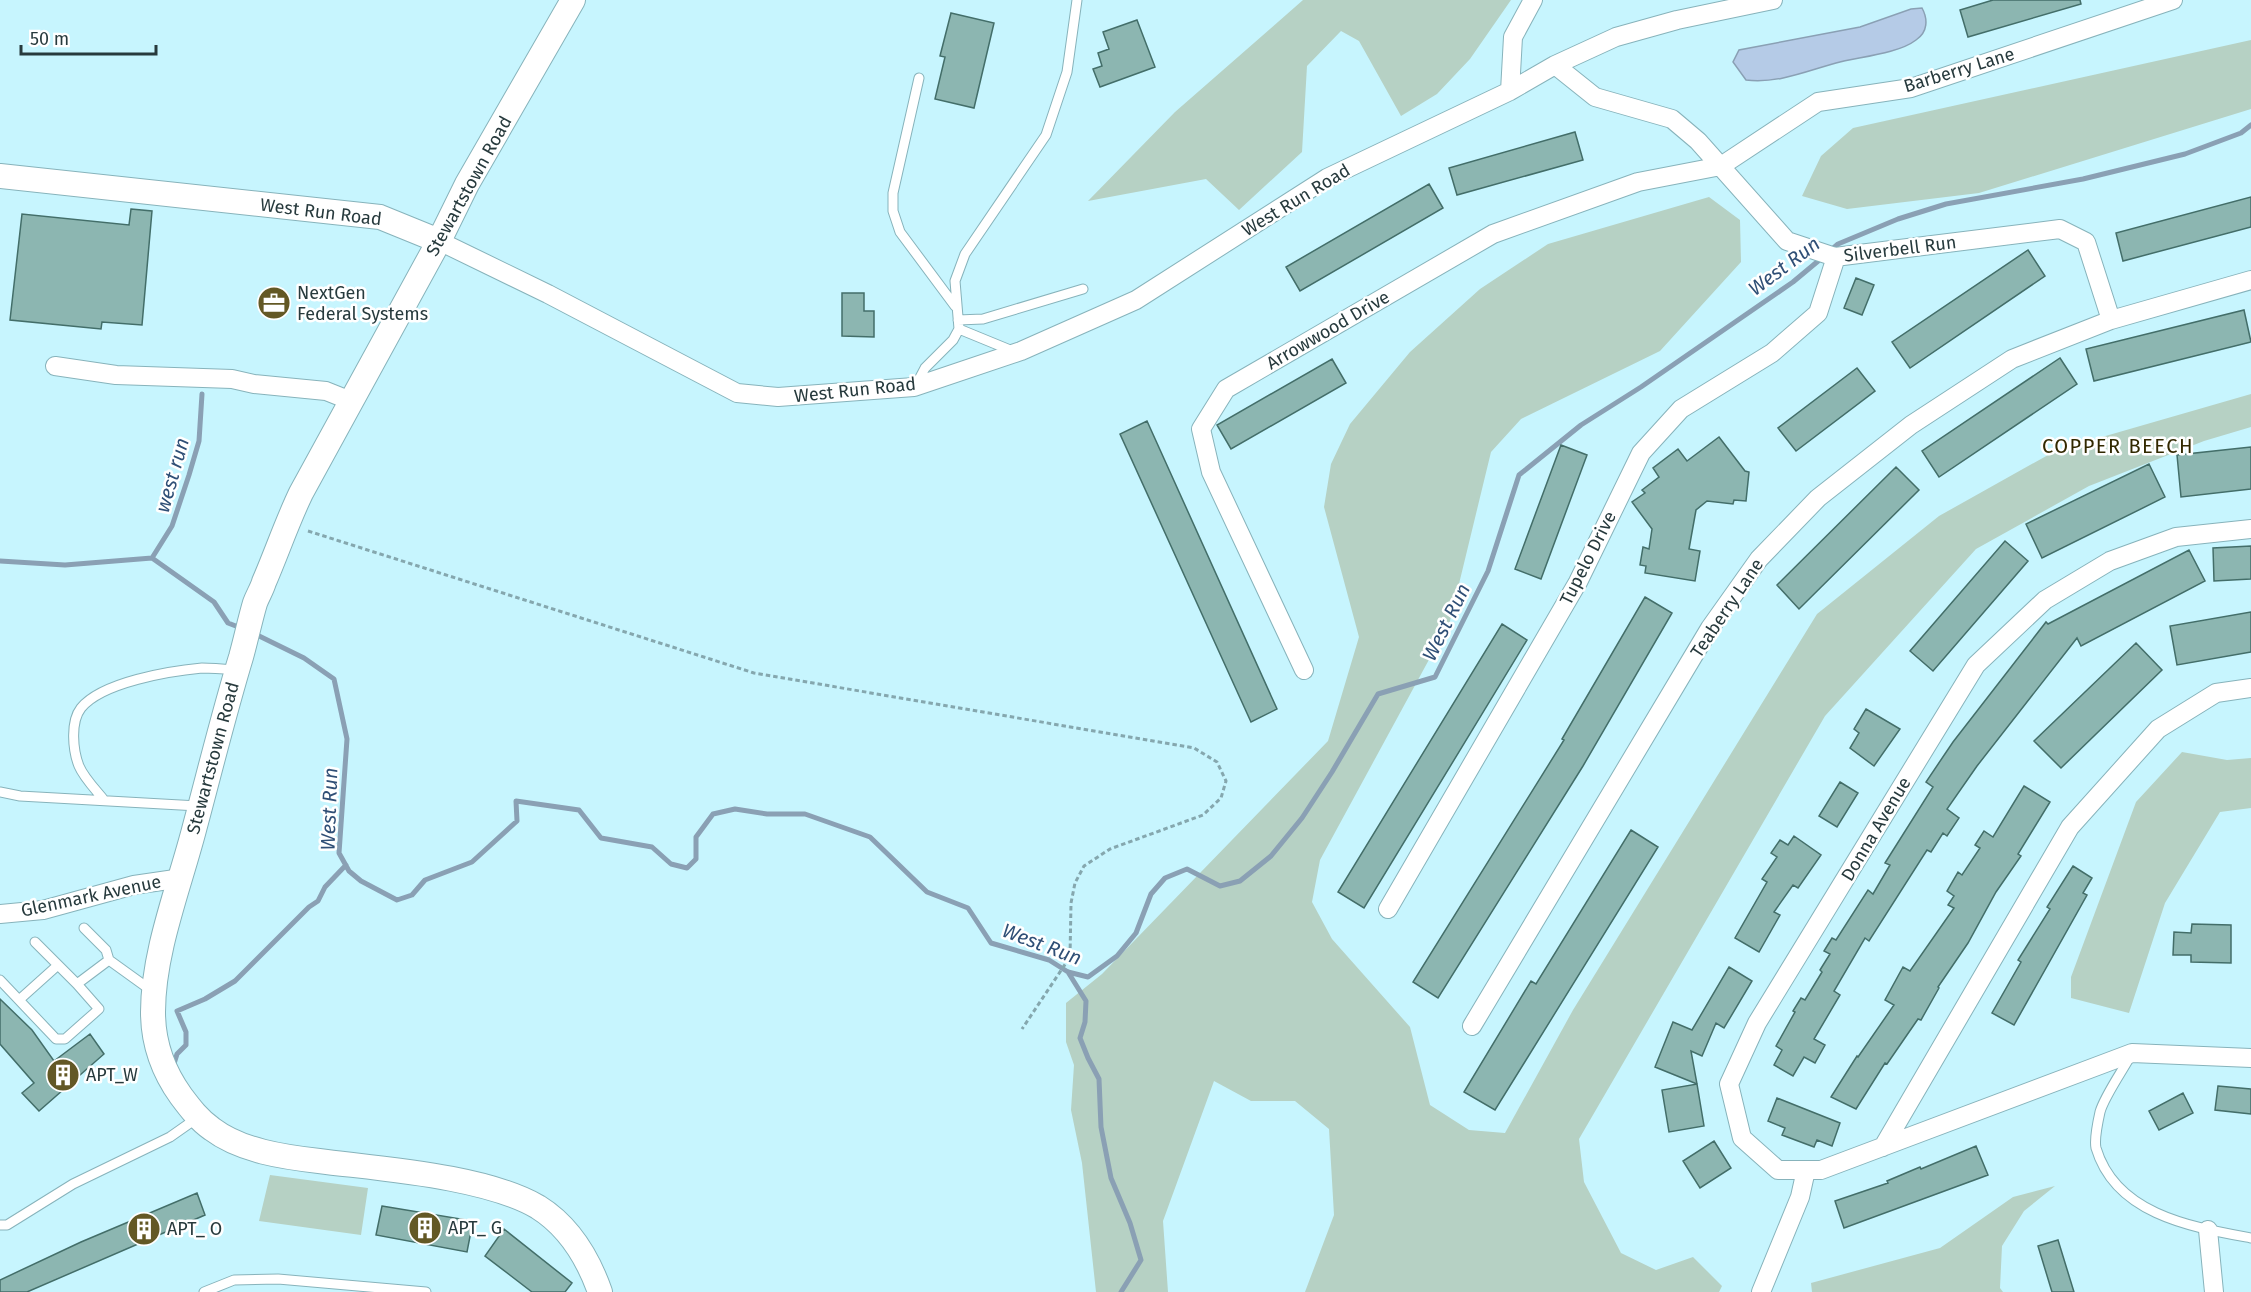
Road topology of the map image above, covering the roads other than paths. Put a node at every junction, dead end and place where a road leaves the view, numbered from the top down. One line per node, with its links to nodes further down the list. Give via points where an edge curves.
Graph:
1 (573, 0): 11 (street, Stewartstown Road)
2 (1077, 0): 15 (lane, via 1067,72 1046,135 965,254 955,281)
3 (1533, 0): 8 (street, via 1513,37)
4 (1773, 0): 6 (street, West Run Road, via 1616,37)
5 (2174, 0): 9 (street, Barberry Lane, via 1911,88 1818,102)
6 (1556, 66): 8 (street, West Run Road); 9 (street, Silverbell Run, via 1595,98 1672,119)
7 (919, 78): 15 (lane, via 893,193 893,211 900,232)
8 (1510, 91): 18 (street, West Run Road, via 1326,178 1136,300)
9 (1721, 166): 12 (street, Silverbell Run, via 1787,241); 24 (street, Arrowwood Drive, via 1638,182 1493,234 1226,389 1201,429 1211,472)
10 (11, 180): 11 (street, West Run Road, via 380,217)
11 (438, 241): 20 (street, West Run Road, via 737,393 778,398); 21 (street, Stewartstown Road)
12 (1835, 257): 16 (street, Silverbell Run, via 2060,229 2086,242); 30 (street, Tupelo Drive, via 1818,313 1772,353 1681,409 1641,453 1578,582)
13 (2251, 280): 16 (street, Teaberry Lane)
14 (1083, 289): 17 (lane)
15 (957, 308): 17 (lane)
16 (2111, 320): 40 (street, Teaberry Lane, via 2012,359 1911,425 1818,498 1759,560 1710,628)
17 (959, 324): 18 (lane); 20 (lane, via 953,340 925,368)
18 (1017, 353): 20 (street, West Run Road)
19 (55, 366): 21 (street, via 116,375 232,379 326,391)
20 (914, 387)
21 (351, 401): 23 (street, Stewartstown Road, via 286,524 256,600)
22 (2251, 529): 45 (street, Donna Avenue, via 2176,537 2110,561 2045,600 1976,664 1757,1023 1729,1084 1742,1138 1778,1170)
23 (239, 663): 27 (lane, via 172,672 104,691 79,710 74,748 80,768); 28 (street, Stewartstown Road)
24 (1304, 670)
25 (2251, 688): 44 (street, via 2216,693 2158,729 2070,827)
26 (0, 792): 27 (lane)
27 (104, 800): 28 (lane)
28 (201, 807): 29 (street, Stewartstown Road)
29 (182, 878): 31 (street, Glenmark Avenue, via 134,885 43,910); 38 (street, Stewartstown Road)
30 (1388, 909)
31 (0, 914)
32 (84, 928): 34 (lane, via 106,950)
33 (35, 942): 35 (lane)
34 (109, 960): 37 (lane); 38 (lane)
35 (58, 965): 37 (lane); 39 (lane)
36 (0, 980): 39 (lane)
37 (77, 984): 39 (lane, via 99,1009 65,1039 56,1040)
38 (154, 993): 43 (street, Stewartstown Road, via 158,1053 172,1083)
39 (19, 1000)
40 (1472, 1026)
41 (2132, 1053): 42 (street); 44 (street, Donna Avenue); 47 (lane, via 2101,1109 2095,1146 2113,1183 2146,1210)
42 (2251, 1058)
43 (198, 1117): 46 (lane, via 170,1137 73,1184 7,1225); 51 (street, Stewartstown Road, via 230,1140 279,1155 436,1177 520,1198 558,1222 576,1242)
44 (1883, 1147): 45 (street, Donna Avenue, via 1821,1170)
45 (1806, 1170): 52 (street, via 1800,1197)
46 (0, 1225)
47 (2208, 1230): 48 (lane); 53 (street)
48 (2251, 1238)
49 (204, 1292): 50 (lane, via 234,1280 278,1279)
50 (426, 1292)
51 (600, 1292)
52 (1761, 1292)
53 (2214, 1292)

